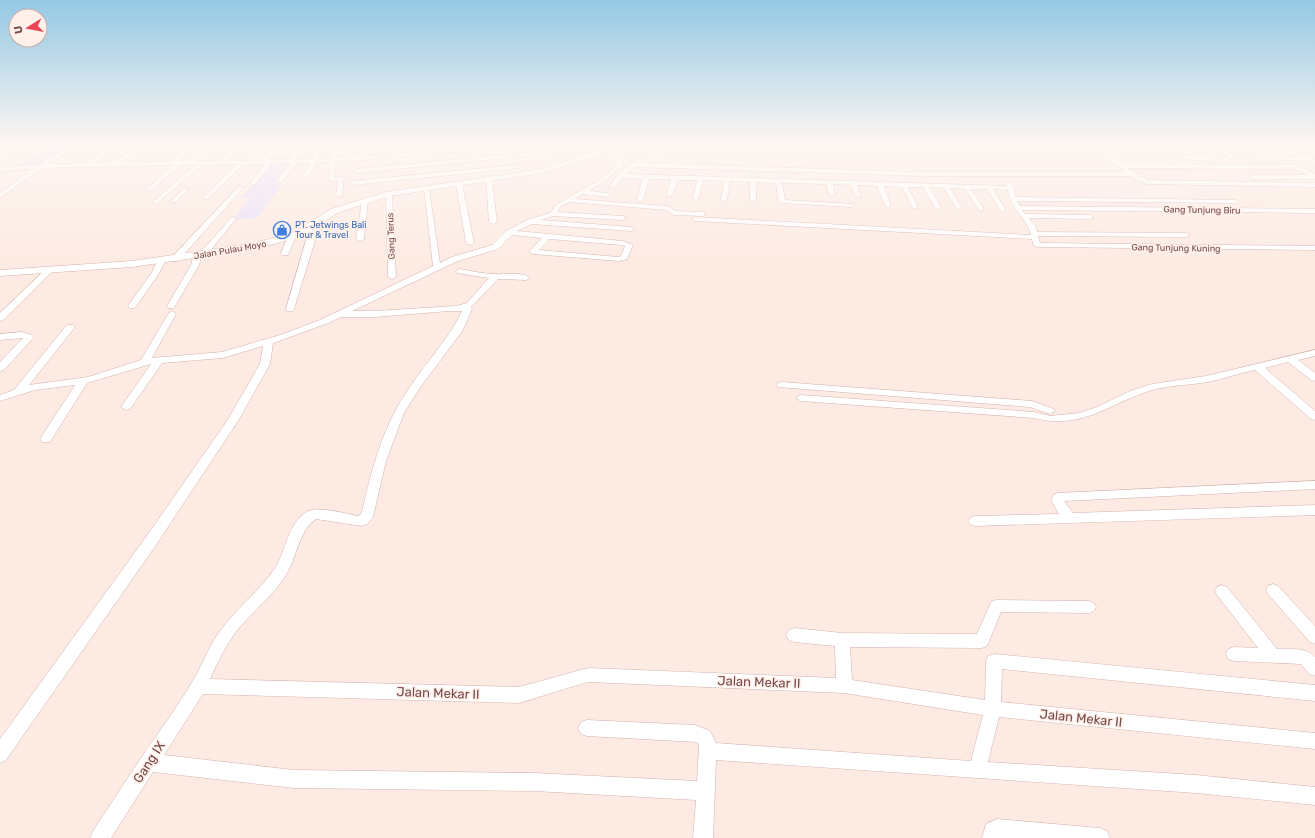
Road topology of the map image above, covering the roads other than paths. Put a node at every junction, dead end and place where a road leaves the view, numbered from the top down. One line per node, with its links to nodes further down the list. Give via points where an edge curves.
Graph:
1 (16, 184): 40 (street)
2 (155, 184): 32 (street)
3 (177, 184): 33 (street)
4 (221, 184): 42 (street)
5 (340, 184): 37 (street)
6 (459, 184): 30 (street, Jalan Pulau Moyo); 80 (street)
7 (487, 184): 69 (street)
8 (595, 184): 34 (street)
9 (614, 184): 28 (street)
10 (644, 184): 45 (street)
11 (673, 184): 39 (street)
12 (699, 184): 43 (street)
13 (726, 184): 46 (street)
14 (753, 184): 47 (street)
15 (779, 184): 53 (street, via 780,199 783,202)
16 (829, 184): 36 (street)
17 (852, 184): 41 (street)
18 (880, 184): 54 (street)
19 (901, 184): 55 (street)
20 (908, 184): 25 (street)
21 (1008, 184): 31 (street)
22 (1266, 184): 24 (street)
23 (942, 185): 25 (street); 26 (street); 57 (street)
24 (1315, 185)
25 (922, 186): 56 (street)
26 (964, 186): 29 (street); 60 (street)
27 (241, 187): 84 (street)
28 (612, 187)
29 (986, 187): 31 (street); 61 (street)
30 (426, 188): 35 (street, Jalan Pulau Moyo); 86 (street)
31 (1011, 188): 44 (street)
32 (149, 190)
33 (170, 190): 49 (street); 50 (street, via 186,189)
34 (582, 192): 38 (street); 52 (street)
35 (389, 194): 48 (street, Jalan Pulau Moyo); 90 (street, Gang Terus)
36 (832, 194)
37 (339, 195)
38 (608, 195)
39 (669, 195)
40 (0, 196)
41 (858, 196)
42 (206, 198)
43 (696, 198)
44 (1012, 199): 51 (street); 58 (street)
45 (640, 200)
46 (724, 200)
47 (753, 200)
48 (365, 201): 72 (street, Jalan Pulau Moyo, via 334,211); 78 (street)
49 (156, 202)
50 (174, 202)
51 (1240, 202)
52 (563, 203): 59 (street); 63 (street); 71 (street, via 670,206 674,213)
53 (851, 205)
54 (888, 206)
55 (915, 207)
56 (938, 208)
57 (959, 208)
58 (1018, 208): 62 (street, Gang Tunjung Biru); 64 (street)
59 (614, 209)
60 (981, 209)
61 (1003, 210)
62 (1315, 211)
63 (552, 214): 66 (street); 70 (street)
64 (1023, 216): 65 (street); 79 (street, via 1031,224)
65 (1090, 217)
66 (623, 218)
67 (233, 219): 83 (street)
68 (695, 219): 79 (street)
69 (493, 222)
70 (530, 222): 73 (street); 74 (street)
71 (830, 222)
72 (314, 225): 76 (street, Jalan Pulau Moyo); 95 (street)
73 (631, 229)
74 (509, 234): 77 (street); 86 (street, via 491,249)
75 (1186, 235): 79 (street)
76 (292, 236): 82 (street); 83 (street, Jalan Pulau Moyo, via 256,246)
77 (546, 238): 77 (street, via 623,243 629,245 623,258 614,259 533,252)
78 (360, 239)
79 (1035, 239): 81 (street, Gang Tunjung Kuning, via 1220,248)
80 (470, 243)
81 (1315, 248)
82 (285, 253)
83 (200, 255): 84 (street, Jalan Pulau Moyo); 104 (street)
84 (175, 259): 85 (street, Jalan Pulau Moyo)
85 (161, 260): 87 (street, Jalan Pulau Moyo); 94 (street, via 156,272)
86 (437, 267): 93 (street)
87 (50, 270): 89 (street, Jalan Pulau Moyo); 97 (street)
88 (460, 271): 91 (street)
89 (0, 273)
90 (392, 277)
91 (495, 277): 92 (street); 93 (street, via 468,306 381,311 371,310)
92 (526, 278)
93 (364, 304): 96 (street)
94 (132, 306)
95 (290, 309)
96 (347, 314): 100 (street); 131 (street, Gang IX, via 449,308 468,310 458,330 408,396 399,413 380,462 368,514 362,520 314,514 301,523 286,562 261,597 233,625 224,638 210,661)
97 (0, 318)
98 (70, 327): 111 (street)
99 (0, 338): 106 (street, via 26,335 29,337)
100 (269, 341): 103 (street, via 224,355); 138 (street, via 265,364 232,421 151,541)
101 (1315, 353): 102 (street)
102 (1290, 359): 105 (street); 107 (street)
103 (159, 360): 104 (street); 114 (street)
104 (145, 362): 109 (street)
105 (1258, 366): 115 (street, via 1207,379 1150,388 1080,416 1058,420); 116 (street)
106 (0, 368)
107 (1311, 370): 108 (street)
108 (1315, 378)
109 (82, 384): 111 (street, via 41,386); 117 (street)
110 (782, 385): 115 (street, via 1032,404 1050,411)
111 (18, 392): 112 (street)
112 (0, 398)
113 (800, 398): 115 (street)
114 (126, 407)
115 (1042, 417)
116 (1315, 418)
117 (46, 439)
118 (1315, 485): 120 (street, via 1058,497 1057,500)
119 (1315, 510): 120 (street)
120 (1069, 518): 121 (street)
121 (975, 521)
122 (1273, 590): 126 (street)
123 (1222, 591): 129 (street)
124 (1090, 607): 127 (street, via 996,606 982,641)
125 (794, 635): 127 (street)
126 (1315, 637)
127 (842, 640): 132 (street)
128 (1234, 654): 129 (street)
129 (1274, 656): 130 (street)
130 (1312, 661)
131 (201, 686): 132 (street, Jalan Mekar II, via 520,695 588,675); 139 (street, Gang IX)
132 (844, 686): 134 (street, Jalan Mekar II)
133 (1315, 693): 134 (street, via 994,661)
134 (993, 709): 136 (street, Jalan Mekar II); 140 (street)
135 (587, 728): 137 (street, via 695,733 704,736 708,741)
136 (1315, 741)
137 (708, 751): 140 (street); 141 (street)
138 (0, 754)
139 (148, 763): 141 (street, via 160,762 294,778 534,782); 143 (street, Gang IX)
140 (977, 770): 142 (street, via 1196,784)
141 (706, 791): 144 (street)
142 (1315, 796)
143 (100, 838)
144 (704, 838)
145 (992, 838): 146 (street, via 993,831 997,829)
146 (1100, 838)

